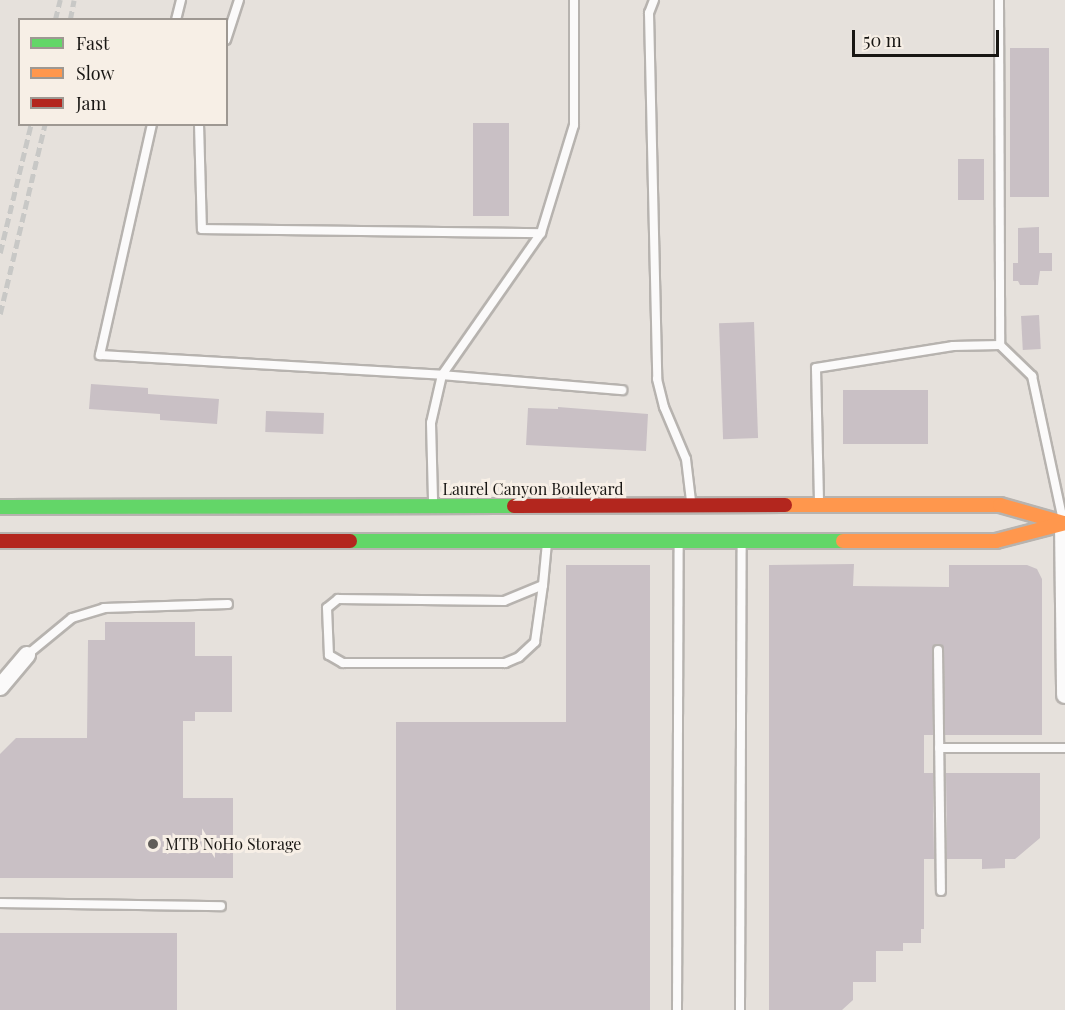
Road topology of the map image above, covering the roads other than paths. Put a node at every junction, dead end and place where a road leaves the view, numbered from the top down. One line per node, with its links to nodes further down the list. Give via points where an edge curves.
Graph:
1 (181, 0): 6 (lane)
2 (239, 0): 7 (lane)
3 (574, 0): 10 (lane, via 574,125)
4 (654, 0): 14 (lane, via 649,13 657,379 686,459)
5 (999, 0): 11 (lane)
6 (177, 18)
7 (228, 34)
8 (153, 126): 12 (lane, via 100,355)
9 (199, 126): 10 (lane, via 202,229)
10 (541, 233): 12 (lane)
11 (1000, 345): 15 (lane, via 953,346 816,368); 19 (lane, via 1032,376)
12 (442, 375): 13 (lane); 16 (lane, via 431,423)
13 (622, 390)
14 (691, 505): 15 (main road, Laurel Canyon Boulevard); 18 (main road, Laurel Canyon Boulevard)
15 (819, 505): 19 (main road, Laurel Canyon Boulevard, via 1000,505)
16 (434, 506): 17 (main road, Laurel Canyon Boulevard); 18 (main road, Laurel Canyon Boulevard)
17 (0, 507)
18 (547, 522): 20 (main road, Laurel Canyon Boulevard); 22 (main road, Laurel Canyon Boulevard); 23 (lane)
19 (1064, 523): 21 (main road, Laurel Canyon Boulevard, via 996,541); 28 (street)
20 (679, 539): 21 (main road, Laurel Canyon Boulevard); 34 (lane)
21 (742, 540): 35 (lane)
22 (0, 541)
23 (543, 585): 23 (lane, via 504,601 338,599 327,608 329,655 343,663 505,663 519,657 535,642)
24 (228, 604): 26 (lane, via 104,608 72,618)
25 (938, 650): 29 (lane)
26 (27, 655): 27 (street)
27 (0, 687)
28 (1065, 695)
29 (939, 748): 30 (lane); 31 (lane)
30 (1065, 748)
31 (941, 891)
32 (0, 903): 33 (lane)
33 (221, 906)
34 (677, 1010)
35 (740, 1010)

